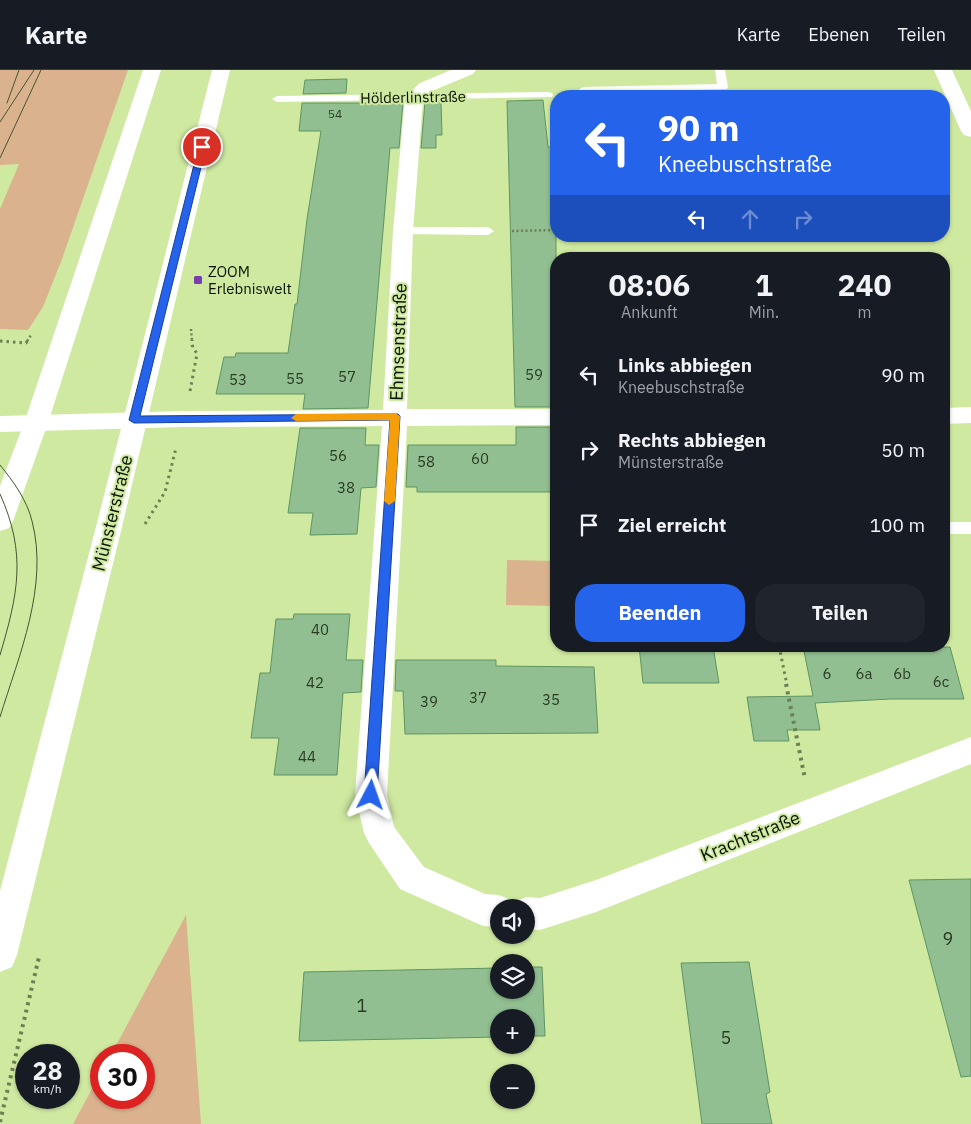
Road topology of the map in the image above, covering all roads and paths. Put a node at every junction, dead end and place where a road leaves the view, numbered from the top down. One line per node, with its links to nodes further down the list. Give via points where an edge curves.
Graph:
1 (152, 70): 22 (street)
2 (221, 70): 21 (street, Münsterstraße)
3 (467, 70): 8 (street, via 426,87)
4 (720, 70): 6 (lane, via 724,87)
5 (943, 70): 10 (street)
6 (583, 90)
7 (548, 95): 8 (lane, Hölderlinstraße)
8 (414, 98): 9 (lane, Hölderlinstraße); 12 (street, Ehmsenstraße)
9 (277, 99)
10 (971, 130)
11 (550, 230): 13 (path)
12 (403, 231): 13 (lane); 17 (street, Ehmsenstraße)
13 (488, 231)
14 (0, 341): 15 (path)
15 (26, 343)
16 (971, 415): 18 (street)
17 (395, 416): 19 (street); 20 (street); 31 (street, Ehmsenstraße, via 371,795 380,833 412,878)
18 (950, 416)
19 (550, 417)
20 (184, 419): 21 (street); 25 (path, via 165,492)
21 (134, 420): 22 (street); 34 (street, Münsterstraße)
22 (36, 423): 23 (street); 24 (street)
23 (0, 424)
24 (0, 521)
25 (143, 528)
26 (950, 528): 27 (lane)
27 (971, 528)
28 (779, 652): 30 (path)
29 (971, 750): 30 (street, Krachtstraße)
30 (812, 811): 32 (street, Krachtstraße, via 596,896)
31 (490, 910)
32 (535, 914)
33 (41, 950): 35 (path)
34 (0, 955)
35 (0, 1122)

